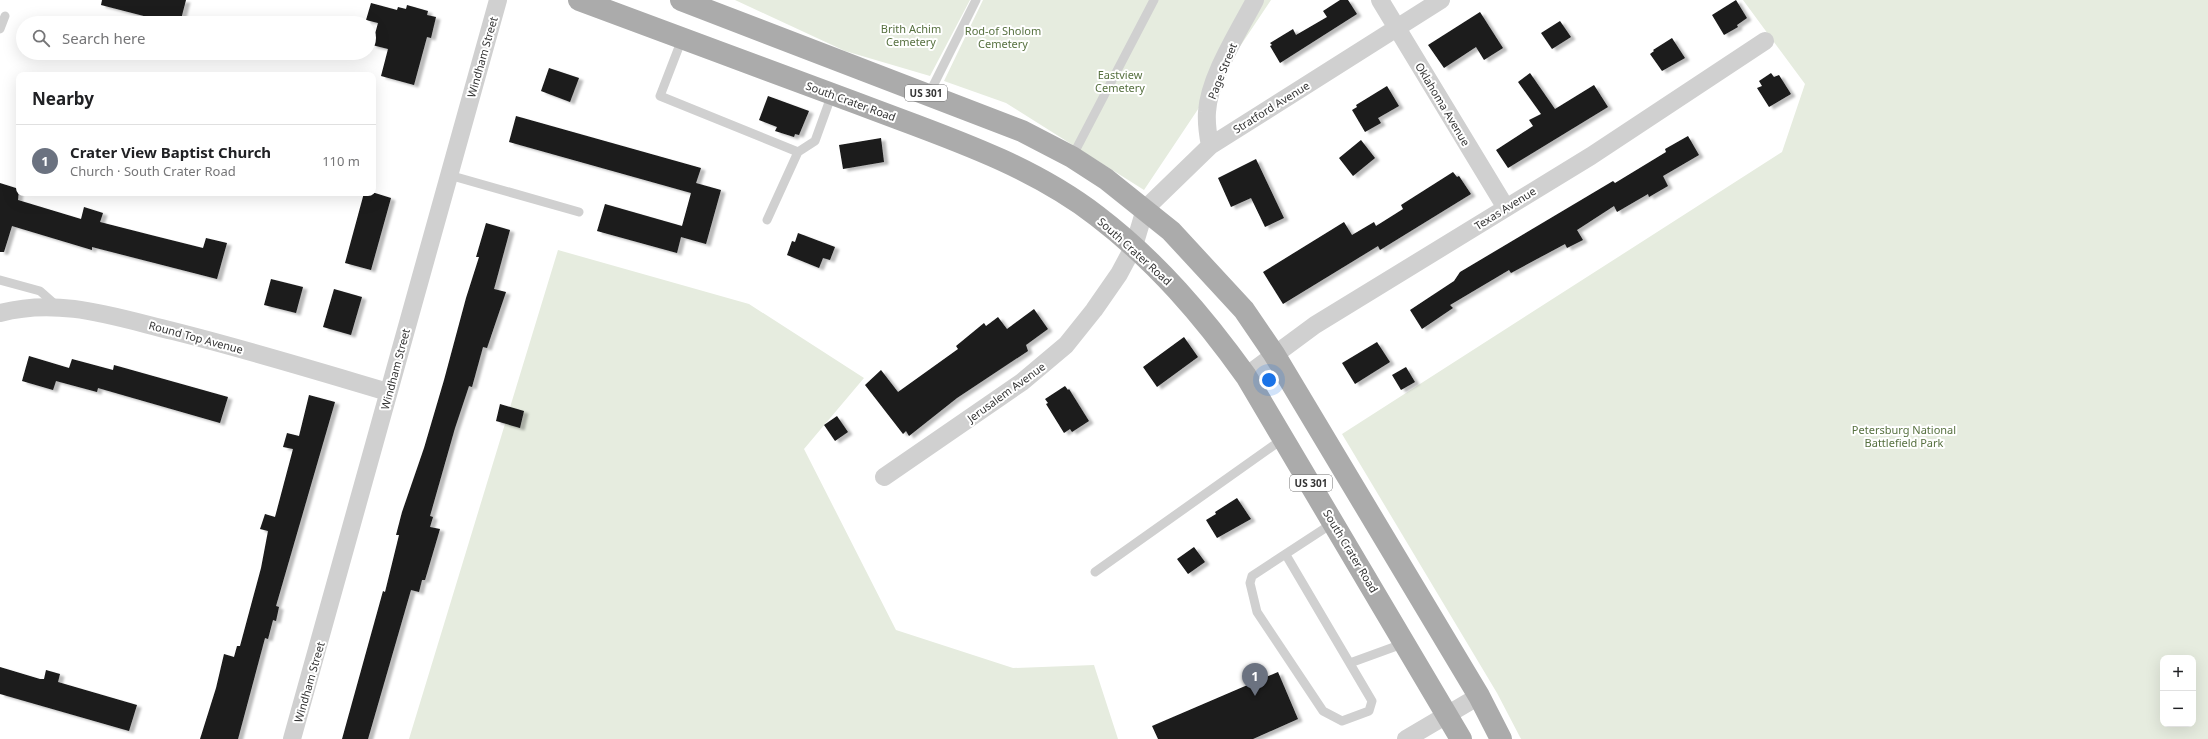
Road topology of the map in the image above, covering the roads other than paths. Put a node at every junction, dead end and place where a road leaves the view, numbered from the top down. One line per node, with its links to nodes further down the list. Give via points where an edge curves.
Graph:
1 (498, 0): 19 (street, Windham Street)
2 (579, 0): 12 (main road, South Crater Road / US 301)
3 (976, 0): 15 (lane)
4 (1154, 0): 18 (lane)
5 (1255, 0): 16 (street, Page Street, via 1227,52 1210,93 1206,112)
6 (1380, 0): 11 (street, Oklahoma Avenue)
7 (1441, 0): 11 (street, Stratford Avenue)
8 (690, 2): 15 (main road, US 301)
9 (5, 16): 10 (lane)
10 (0, 29)
11 (1397, 29): 16 (street, Stratford Avenue); 20 (street, Oklahoma Avenue)
12 (682, 39): 14 (main road, South Crater Road / US 301); 17 (lane, via 660,96)
13 (1765, 41): 20 (street, Texas Avenue)
14 (832, 94): 17 (lane, via 815,141); 24 (main road, South Crater Road / US 301, via 943,135 1013,165 1096,215)
15 (929, 94): 18 (main road, US 301, via 1022,131)
16 (1210, 146): 21 (street, Stratford Avenue)
17 (798, 152): 23 (lane)
18 (1072, 158): 21 (main road, US 301, via 1106,179)
19 (449, 175): 22 (lane); 30 (street, Windham Street)
20 (1506, 208): 28 (street, Texas Avenue, via 1315,325)
21 (1145, 209): 24 (street, Stratford Avenue); 28 (main road, US 301, via 1171,231 1244,310)
22 (579, 212)
23 (767, 220)
24 (1134, 246): 29 (main road, South Crater Road / US 301, via 1186,298 1217,335); 32 (street, Jerusalem Avenue, via 1119,274 1094,310 1056,354 1022,382)
25 (0, 280): 26 (lane, via 40,291)
26 (57, 307): 27 (street, Round Top Avenue, via 19,308); 30 (street, Round Top Avenue, via 98,312 198,337)
27 (0, 313)
28 (1274, 354): 29 (street, Texas Avenue); 38 (main road, US 301)
29 (1246, 376): 31 (main road, South Crater Road / US 301)
30 (388, 392): 40 (street, Windham Street)
31 (1284, 438): 33 (main road, South Crater Road / US 301); 35 (lane)
32 (884, 477)
33 (1334, 523): 34 (lane); 36 (main road, South Crater Road / US 301)
34 (1286, 554): 37 (lane); 37 (lane, via 1252,576 1250,583 1257,612 1323,712 1342,721 1369,711 1372,701)
35 (1095, 572)
36 (1406, 642): 37 (lane); 39 (main road, South Crater Road / US 301)
37 (1350, 663)
38 (1479, 696): 39 (street); 43 (main road, US 301)
39 (1448, 715): 41 (street); 42 (main road, South Crater Road / US 301)
40 (292, 739)
41 (1406, 739)
42 (1461, 739)
43 (1501, 739)

